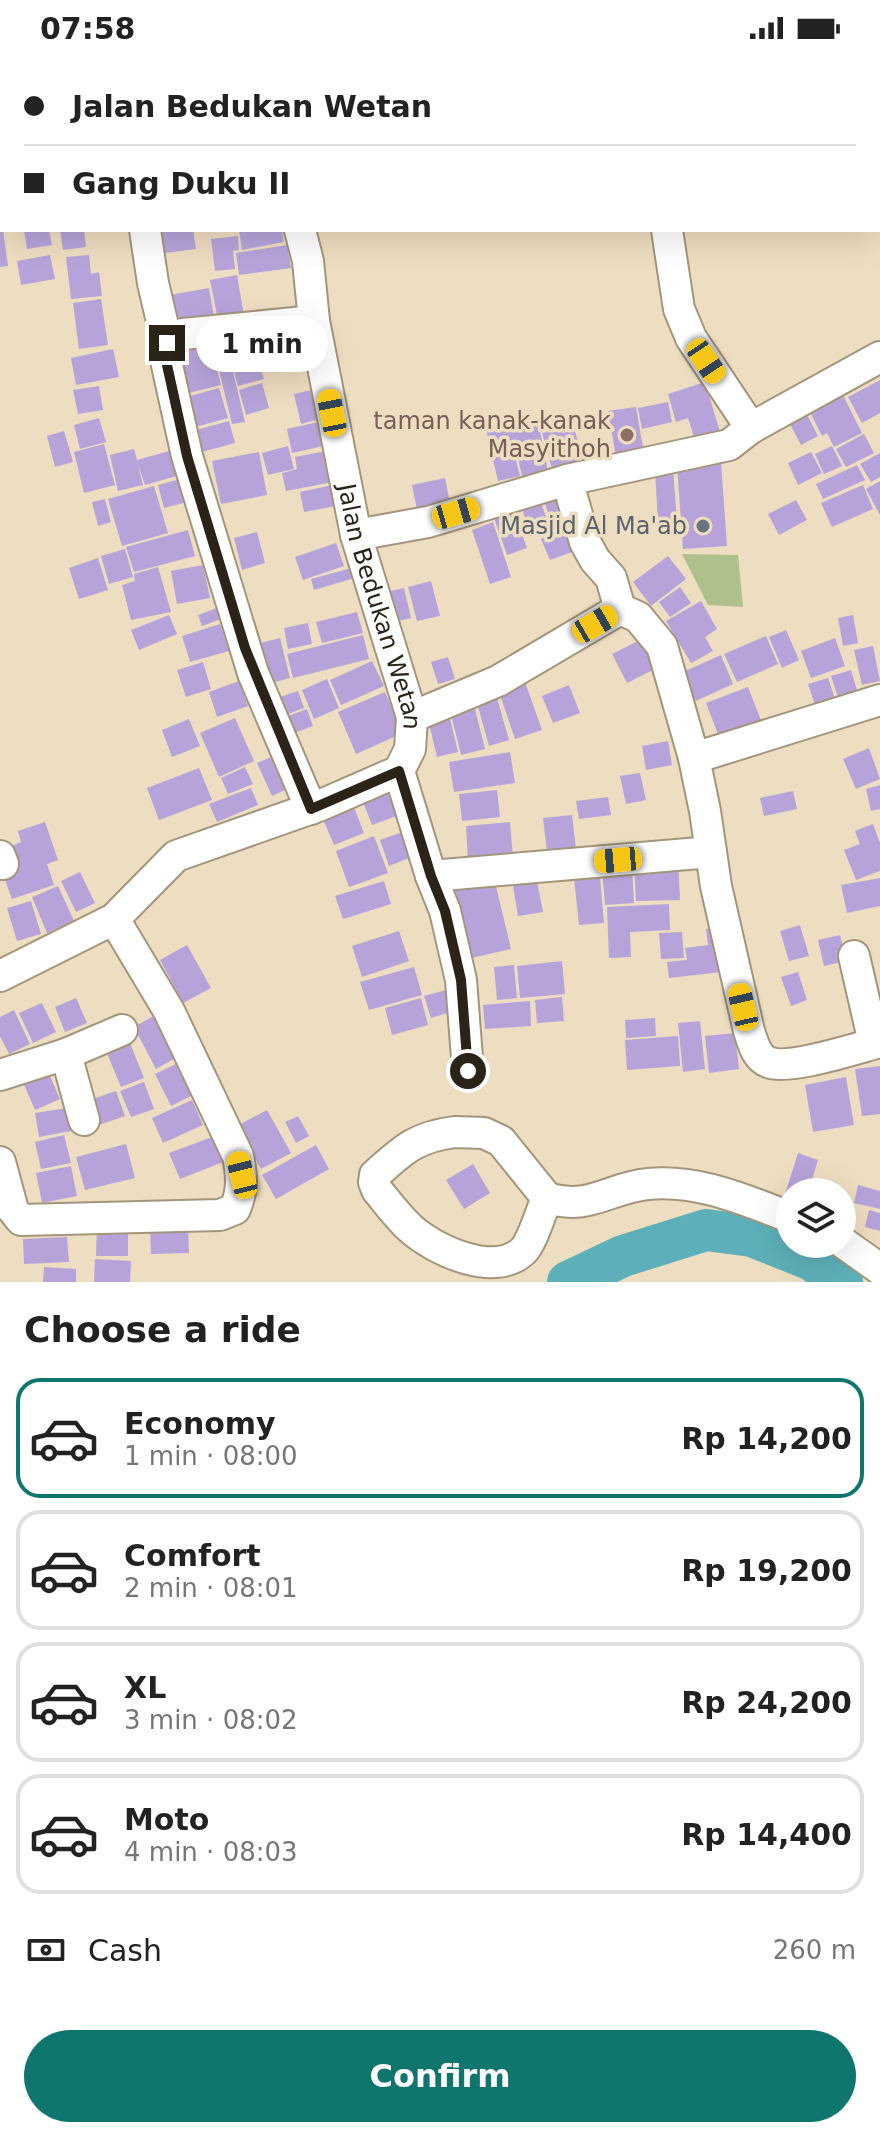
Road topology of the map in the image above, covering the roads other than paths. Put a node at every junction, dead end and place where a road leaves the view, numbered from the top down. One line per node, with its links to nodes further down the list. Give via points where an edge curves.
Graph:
1 (145, 232): 5 (street)
2 (301, 232): 4 (street, Jalan Bedukan Wetan)
3 (667, 232): 7 (street, via 679,309 691,338)
4 (314, 321): 5 (street, via 183,334); 9 (street, Jalan Bedukan Wetan)
5 (167, 343): 15 (street, via 187,456 245,648)
6 (880, 357): 7 (street)
7 (751, 428): 8 (street, via 729,445)
8 (567, 480): 9 (street, via 428,522); 10 (street, via 585,542 611,578)
9 (356, 535): 12 (street, Jalan Bedukan Wetan)
10 (620, 609): 12 (street, via 498,681); 13 (street, via 638,617 662,646)
11 (880, 700): 13 (street)
12 (412, 717): 14 (street, Jalan Bedukan Wetan, via 410,749)
13 (694, 758): 16 (street)
14 (399, 771): 15 (street); 17 (street)
15 (311, 809): 18 (street, via 176,856)
16 (711, 852): 17 (street); 22 (street, via 757,1054 774,1064 802,1062)
17 (431, 876): 24 (street, via 461,980)
18 (114, 919): 20 (street); 27 (street, via 169,1011 238,1156 241,1195 235,1209 220,1215 21,1220 13,1210)
19 (854, 956): 22 (street)
20 (0, 976)
21 (122, 1030): 23 (street)
22 (877, 1042)
23 (66, 1054): 25 (street); 26 (street)
24 (468, 1071)
25 (0, 1075)
26 (84, 1120)
27 (0, 1162)
28 (547, 1198): 28 (street, via 525,1249 488,1264 444,1250 410,1229 374,1182 375,1175 415,1142 432,1135 484,1133 501,1141); 29 (street, via 568,1204 646,1184 690,1185)
29 (776, 1212)
30 (856, 1252): 31 (street)
31 (880, 1269)

